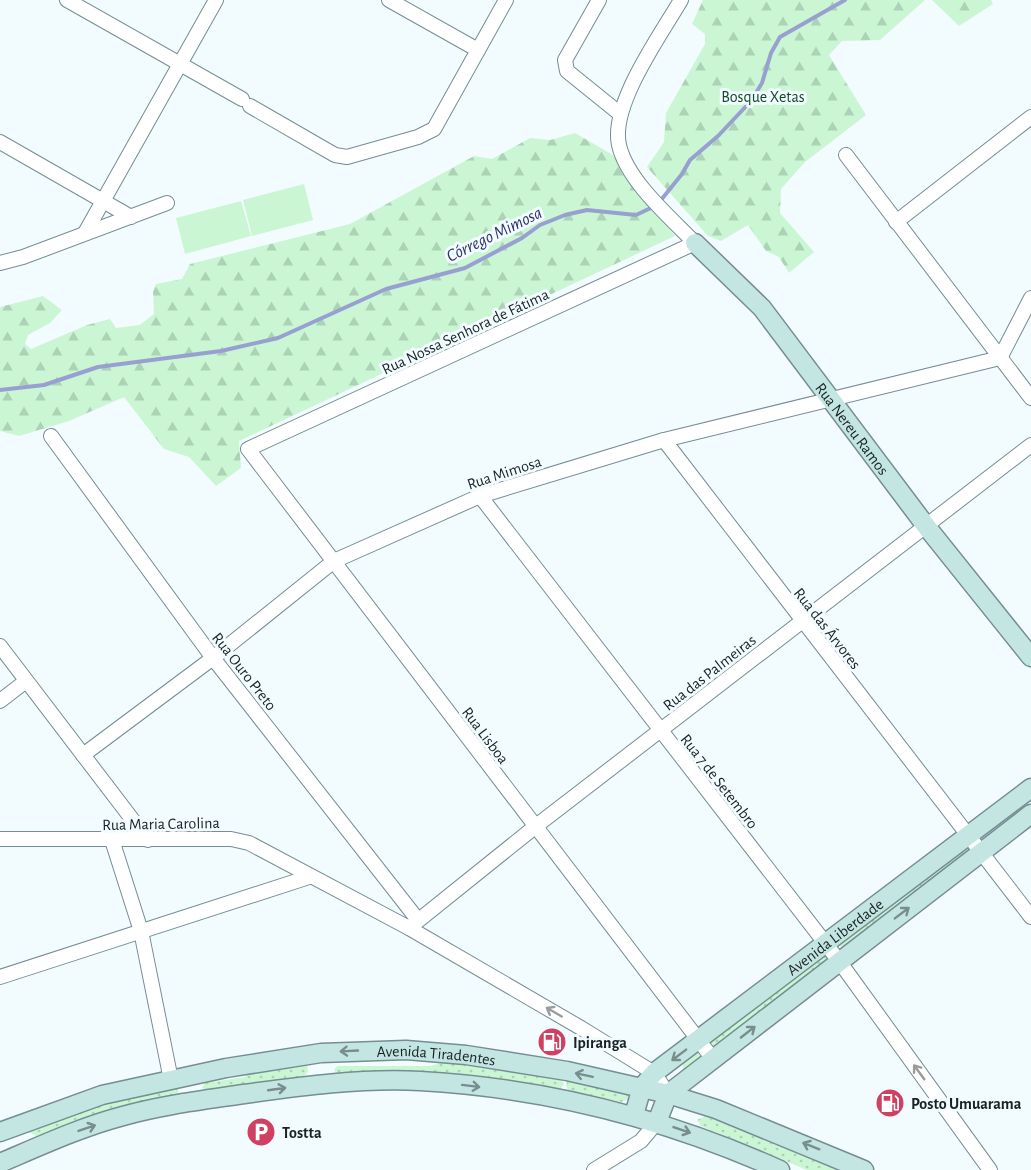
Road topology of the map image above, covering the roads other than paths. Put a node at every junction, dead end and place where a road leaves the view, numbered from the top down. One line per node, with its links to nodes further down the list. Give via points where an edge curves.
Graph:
1 (67, 0): 8 (street)
2 (216, 0): 8 (street)
3 (389, 0): 7 (street)
4 (506, 0): 7 (street)
5 (599, 0): 9 (street, via 565,60 567,70)
6 (681, 0): 9 (street)
7 (478, 50): 8 (street, via 434,129 347,157 335,155)
8 (180, 64): 13 (street)
9 (619, 113): 18 (street, Rua Nereu Ramos, via 619,147 633,174)
10 (1031, 117): 16 (street)
11 (0, 142): 13 (street)
12 (846, 155): 16 (street)
13 (102, 201): 15 (street); 17 (street)
14 (167, 203): 15 (street)
15 (131, 217): 17 (street)
16 (896, 222): 21 (street)
17 (85, 233): 19 (street)
18 (695, 243): 23 (main road, Rua Nereu Ramos, via 762,308); 27 (street, Rua Nossa Senhora de Fátima)
19 (0, 263)
20 (1031, 298): 21 (street)
21 (1000, 358): 22 (street); 23 (street, Rua Mimosa)
22 (1031, 398)
23 (832, 399): 25 (street, Rua Mimosa); 29 (main road, Rua Nereu Ramos)
24 (51, 436): 34 (street, Rua Ouro Preto)
25 (664, 440): 28 (street, Rua Mimosa); 31 (street, Rua das Árvores)
26 (1031, 445): 29 (street, Rua das Palmeiras)
27 (248, 449): 30 (street, Rua Lisboa)
28 (480, 496): 30 (street, Rua Mimosa); 37 (street, Rua 7 de Setembro)
29 (926, 526): 31 (street, Rua das Palmeiras); 33 (main road, Rua Nereu Ramos)
30 (333, 561): 34 (street, Rua Mimosa); 41 (street, Rua Lisboa)
31 (802, 621): 37 (street, Rua das Palmeiras); 42 (street, Rua das Árvores)
32 (0, 646): 35 (street)
33 (1031, 657)
34 (213, 658): 38 (street, Rua Mimosa); 49 (street, Rua Ouro Preto)
35 (26, 681): 36 (street); 38 (street)
36 (0, 701)
37 (660, 731): 41 (street, Rua das Palmeiras); 51 (street, Rua 7 de Setembro)
38 (82, 755): 45 (street)
39 (1031, 788): 42 (main road, Avenida Liberdade)
40 (1031, 814): 46 (main road, Avenida Liberdade)
41 (536, 826): 49 (street, Rua das Palmeiras); 54 (street, Rua Lisboa)
42 (968, 835): 46 (street, Rua das Árvores); 51 (main road, Avenida Liberdade)
43 (0, 839): 44 (street, Rua Maria Carolina)
44 (112, 840): 45 (street, Rua Maria Carolina); 50 (street)
45 (148, 840): 47 (street, Rua Maria Carolina, via 231,838 249,843)
46 (981, 853): 48 (street); 52 (main road, Avenida Liberdade, one-way to 46)
47 (309, 877): 49 (street, Rua Maria Carolina); 50 (street)
48 (1031, 917)
49 (413, 924): 57 (street, Rua Maria Carolina, one-way to 49)
50 (141, 931): 53 (street); 59 (street)
51 (826, 944): 52 (street, Rua 7 de Setembro); 54 (main road, Avenida Liberdade)
52 (839, 961): 56 (main road, Avenida Liberdade, one-way to 52); 74 (street, one-way to 52)
53 (0, 977)
54 (699, 1040): 56 (street, Rua Lisboa); 57 (main road, Avenida Liberdade, one-way to 57)
55 (321, 1053): 58 (main road, Avenida Tiradentes); 60 (main road); 61 (main road, Avenida Tiradentes, one-way to 55, via 567,1071 437,1052)
56 (714, 1059): 62 (main road, Avenida Liberdade)
57 (654, 1073): 61 (main road, Avenida Liberdade); 62 (street)
58 (189, 1076): 59 (main road, Avenida Tiradentes); 63 (main road)
59 (171, 1080): 66 (main road, Avenida Tiradentes, via 102,1095)
60 (323, 1084): 63 (main road, Avenida Tiradentes, one-way to 60); 64 (main road, Avenida Tiradentes, one-way to 64, via 420,1081 563,1100)
61 (642, 1087): 62 (main road, Avenida Tiradentes); 64 (main road)
62 (668, 1094): 65 (main road); 73 (main road, Avenida Tiradentes, one-way to 62, via 716,1109)
63 (195, 1102): 69 (main road, Avenida Tiradentes, one-way to 63, via 123,1116)
64 (634, 1115): 65 (main road, Avenida Tiradentes); 68 (street)
65 (657, 1122): 68 (street); 72 (main road, Avenida Tiradentes, one-way to 72)
66 (22, 1124): 67 (main road, Avenida Tiradentes); 69 (main road)
67 (0, 1132)
68 (640, 1141): 71 (street)
69 (32, 1150): 70 (main road, Avenida Tiradentes)
70 (0, 1163)
71 (594, 1170)
72 (780, 1170)
73 (864, 1170)
74 (990, 1170)

